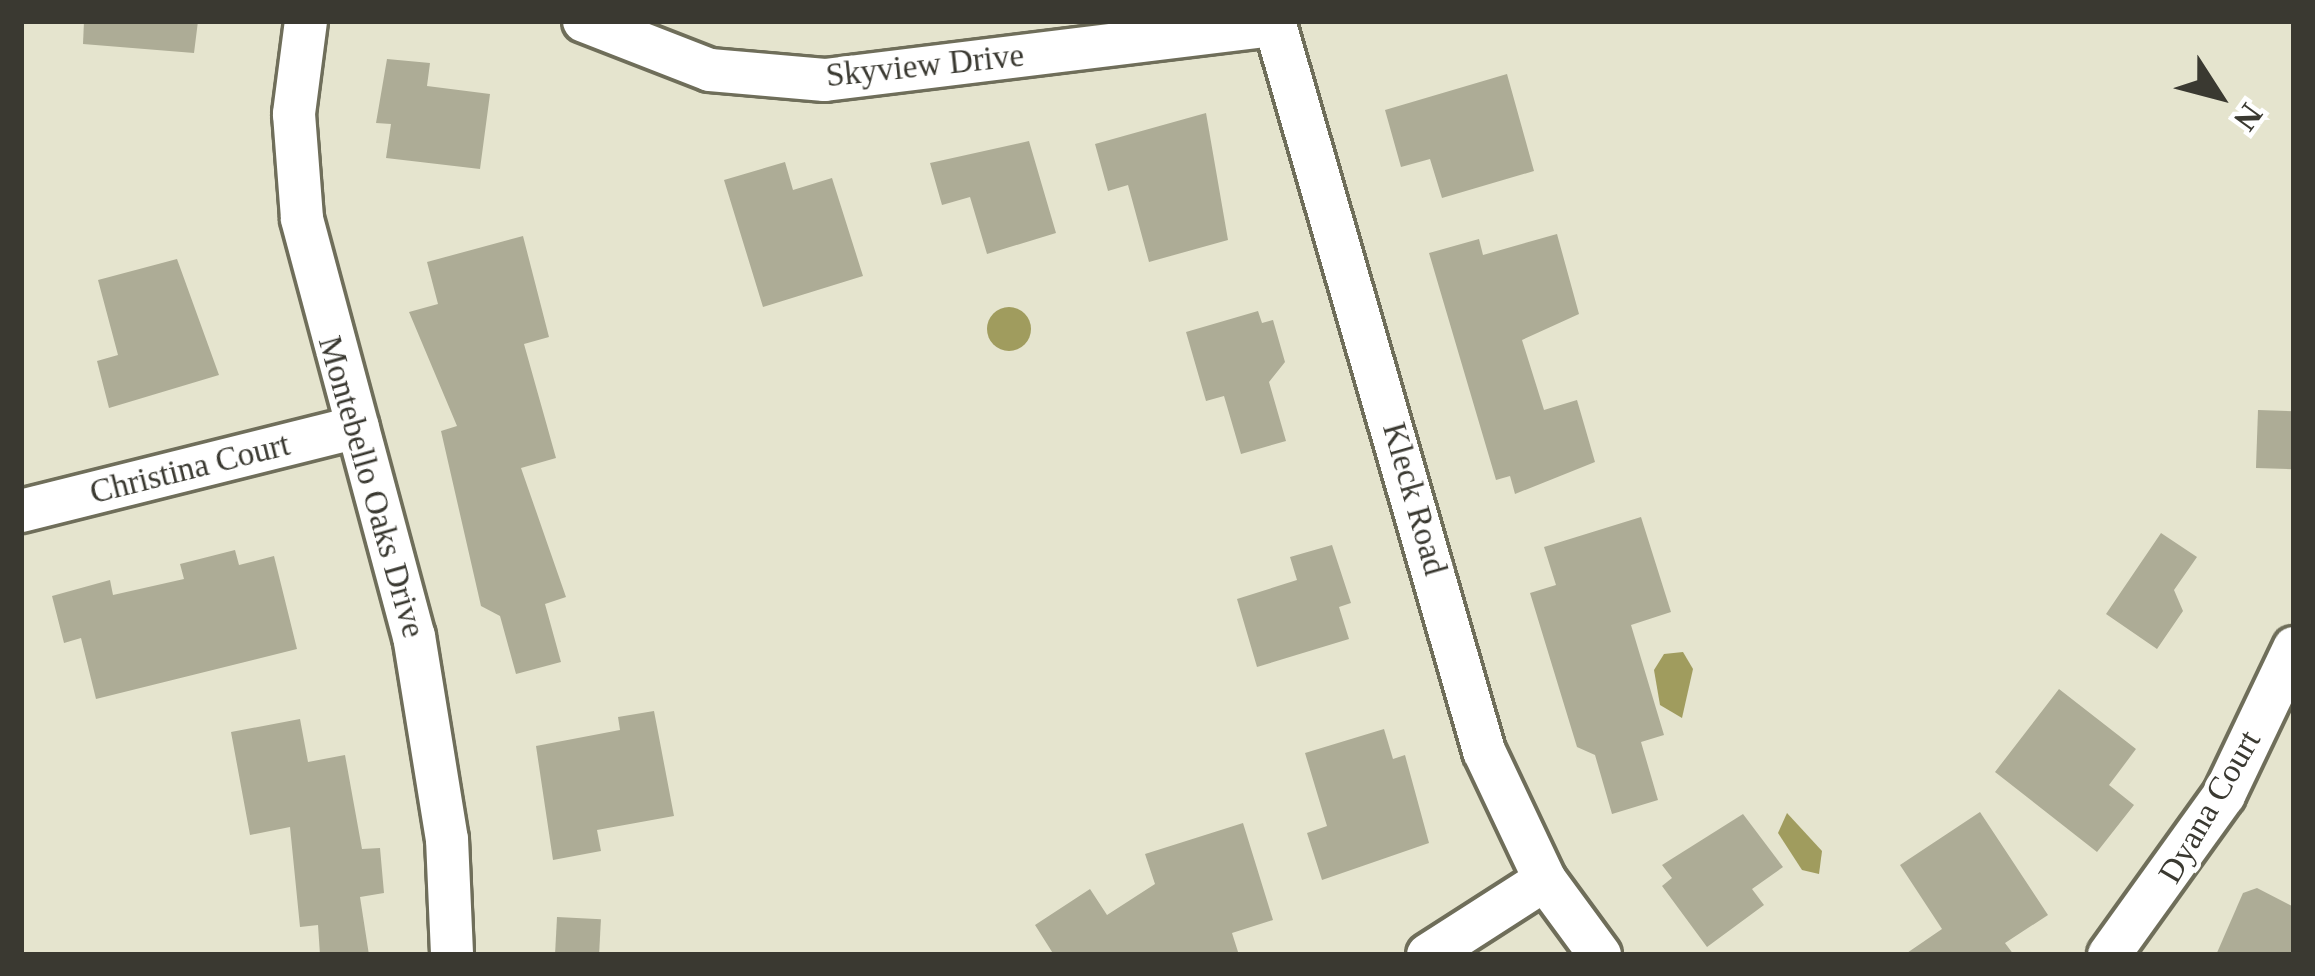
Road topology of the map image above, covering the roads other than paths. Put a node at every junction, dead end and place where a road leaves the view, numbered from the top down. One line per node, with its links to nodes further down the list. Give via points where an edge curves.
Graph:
1 (305, 21): 4 (street, Montebello Oaks Drive, via 294,114 302,219)
2 (584, 21): 3 (street, Skyview Drive, via 710,70 825,80)
3 (1274, 23): 7 (street, Kleck Road, via 1484,751)
4 (358, 427): 5 (street, Christina Court); 8 (street, Montebello Oaks Drive, via 414,636 447,839)
5 (21, 511)
6 (2294, 648): 11 (street, Dyana Court, via 2224,795)
7 (1545, 880): 9 (street); 10 (street, Kleck Road)
8 (452, 955)
9 (1428, 955)
10 (1600, 955)
11 (2109, 955)

